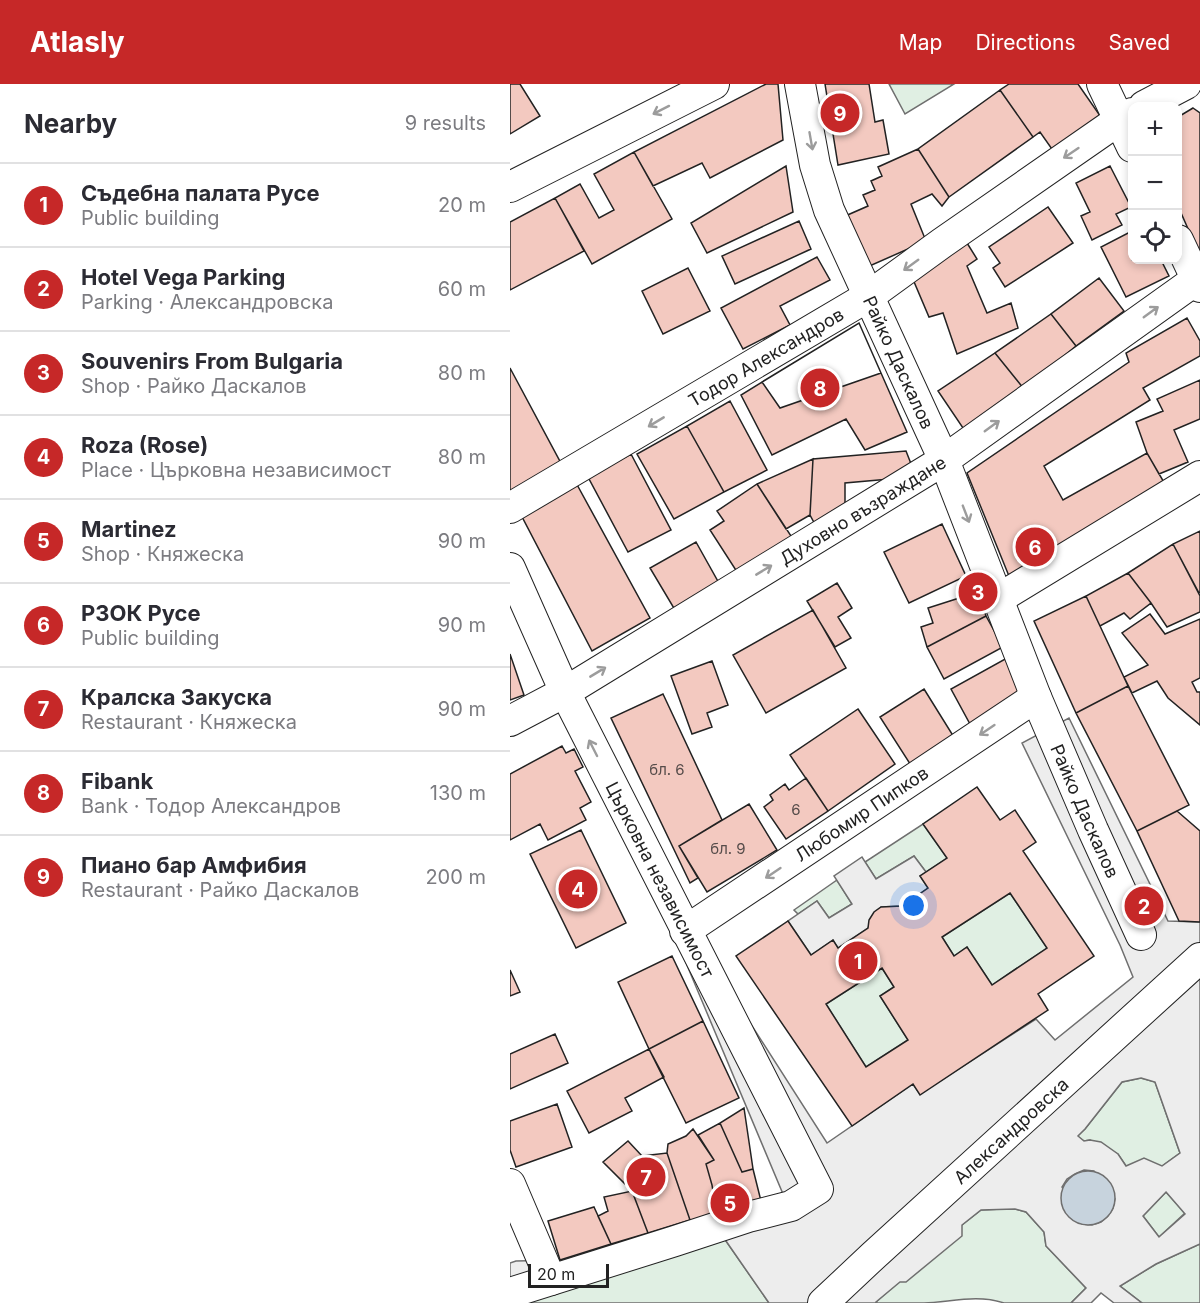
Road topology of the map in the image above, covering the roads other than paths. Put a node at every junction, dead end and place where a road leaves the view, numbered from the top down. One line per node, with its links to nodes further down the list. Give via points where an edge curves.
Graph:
1 (714, 84): 8 (street, one-way to 8)
2 (800, 84): 11 (street, Райко Даскалов, one-way to 11, via 815,165 829,210)
3 (1102, 84): 6 (street)
4 (1186, 84): 5 (street, Тодор Александров)
5 (1152, 102)
6 (1128, 109)
7 (1128, 116): 11 (street, Тодор Александров, one-way to 11)
8 (510, 187)
9 (1182, 248): 10 (street)
10 (1199, 281): 12 (street, Духовно възраждане, one-way to 10)
11 (869, 296): 12 (street, Райко Даскалов); 14 (street, Тодор Александров, one-way to 14)
12 (945, 460): 16 (street, Райко Даскалов, one-way to 16); 17 (street, Духовно възраждане, one-way to 12)
13 (1200, 476): 16 (street)
14 (510, 508)
15 (510, 568): 17 (street, Църковна независимост)
16 (998, 599): 18 (street, Райко Даскалов)
17 (565, 692): 19 (street, Духовно възраждане); 20 (street, Църковна независимост, one-way to 17)
18 (1036, 697): 20 (street, Любомир Пипков, one-way to 20); 21 (street, Райко Даскалов)
19 (510, 721)
20 (685, 931): 24 (street, Църковна независимост, via 818,1189 791,1206 675,1241)
21 (1141, 934)
22 (1200, 958): 26 (street, Александровска)
23 (510, 1184): 24 (street)
24 (547, 1270): 25 (street)
25 (510, 1293)
26 (823, 1303)

